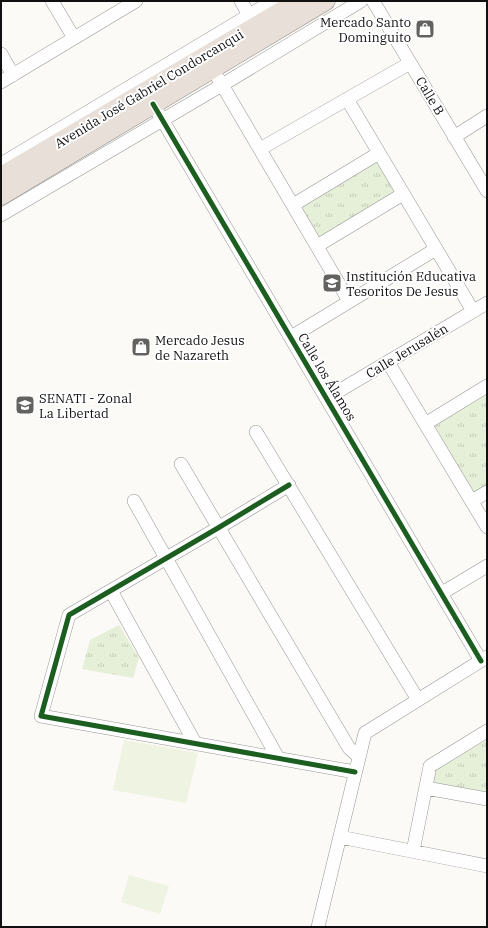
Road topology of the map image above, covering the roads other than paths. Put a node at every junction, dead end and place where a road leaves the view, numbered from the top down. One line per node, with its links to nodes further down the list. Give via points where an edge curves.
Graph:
1 (52, 1): 10 (street)
2 (136, 1): 10 (street)
3 (241, 1): 9 (street)
4 (273, 1): 9 (street, Avenida José Gabriel Condorcanqui)
5 (298, 1): 9 (highway, Avenida José Gabriel Condorcanqui)
6 (326, 1): 9 (highway, Avenida José Gabriel Condorcanqui)
7 (361, 1): 16 (street, Avenida José Gabriel Condorcanqui)
8 (373, 1): 12 (street, Calle B)
9 (256, 26): 13 (highway, Avenida José Gabriel Condorcanqui); 23 (street, Avenida José Gabriel Condorcanqui); 24 (highway, Avenida José Gabriel Condorcanqui)
10 (74, 38): 14 (street)
11 (1, 54): 14 (street)
12 (410, 63): 17 (street); 20 (street, Calle B)
13 (213, 69): 16 (street); 18 (highway, Avenida José Gabriel Condorcanqui)
14 (13, 74): 15 (street)
15 (1, 82)
16 (222, 85): 18 (street, Avenida José Gabriel Condorcanqui); 21 (street)
17 (347, 99): 21 (street); 22 (street)
18 (158, 112): 27 (highway, Avenida José Gabriel Condorcanqui); 29 (street, Avenida José Gabriel Condorcanqui); 35 (street, Calle los Álamos)
19 (487, 116): 20 (street)
20 (454, 137): 25 (street, Calle B)
21 (260, 149): 28 (street)
22 (379, 153): 26 (street); 28 (street)
23 (1, 164)
24 (1, 176)
25 (487, 191)
26 (403, 194): 30 (street); 31 (street)
27 (1, 196)
28 (293, 205): 30 (street)
29 (1, 215)
30 (316, 246): 32 (street)
31 (436, 249): 32 (street); 34 (street)
32 (349, 301): 35 (street)
33 (487, 303): 34 (street, Calle Jerusalén)
34 (473, 311): 36 (street, Calle Jerusalén)
35 (291, 336): 38 (street, Calle los Álamos)
36 (388, 362): 38 (street, Calle Jerusalén); 39 (street)
37 (487, 386): 39 (street)
38 (327, 398): 51 (street, Calle los Álamos)
39 (425, 424): 45 (street)
40 (256, 432): 42 (street)
41 (181, 464): 47 (street)
42 (289, 485): 47 (street); 53 (street)
43 (487, 492): 45 (street)
44 (134, 501): 48 (street)
45 (472, 502): 46 (street)
46 (487, 527)
47 (218, 528): 48 (street); 56 (street, via 349,748)
48 (166, 559): 50 (street); 57 (street)
49 (487, 566): 51 (street)
50 (111, 591): 55 (street); 55 (street, via 69,615 41,716)
51 (442, 593): 52 (street, Calle los Álamos)
52 (484, 659): 53 (street)
53 (418, 700): 56 (street, via 365,733)
54 (487, 731): 59 (street, via 430,766)
55 (195, 743): 57 (street)
56 (359, 757): 58 (street)
57 (278, 758): 58 (street)
58 (355, 772): 61 (street)
59 (426, 788): 60 (street); 62 (street)
60 (487, 799)
61 (340, 837): 62 (street); 64 (street)
62 (413, 851): 63 (street)
63 (487, 866)
64 (318, 927)

